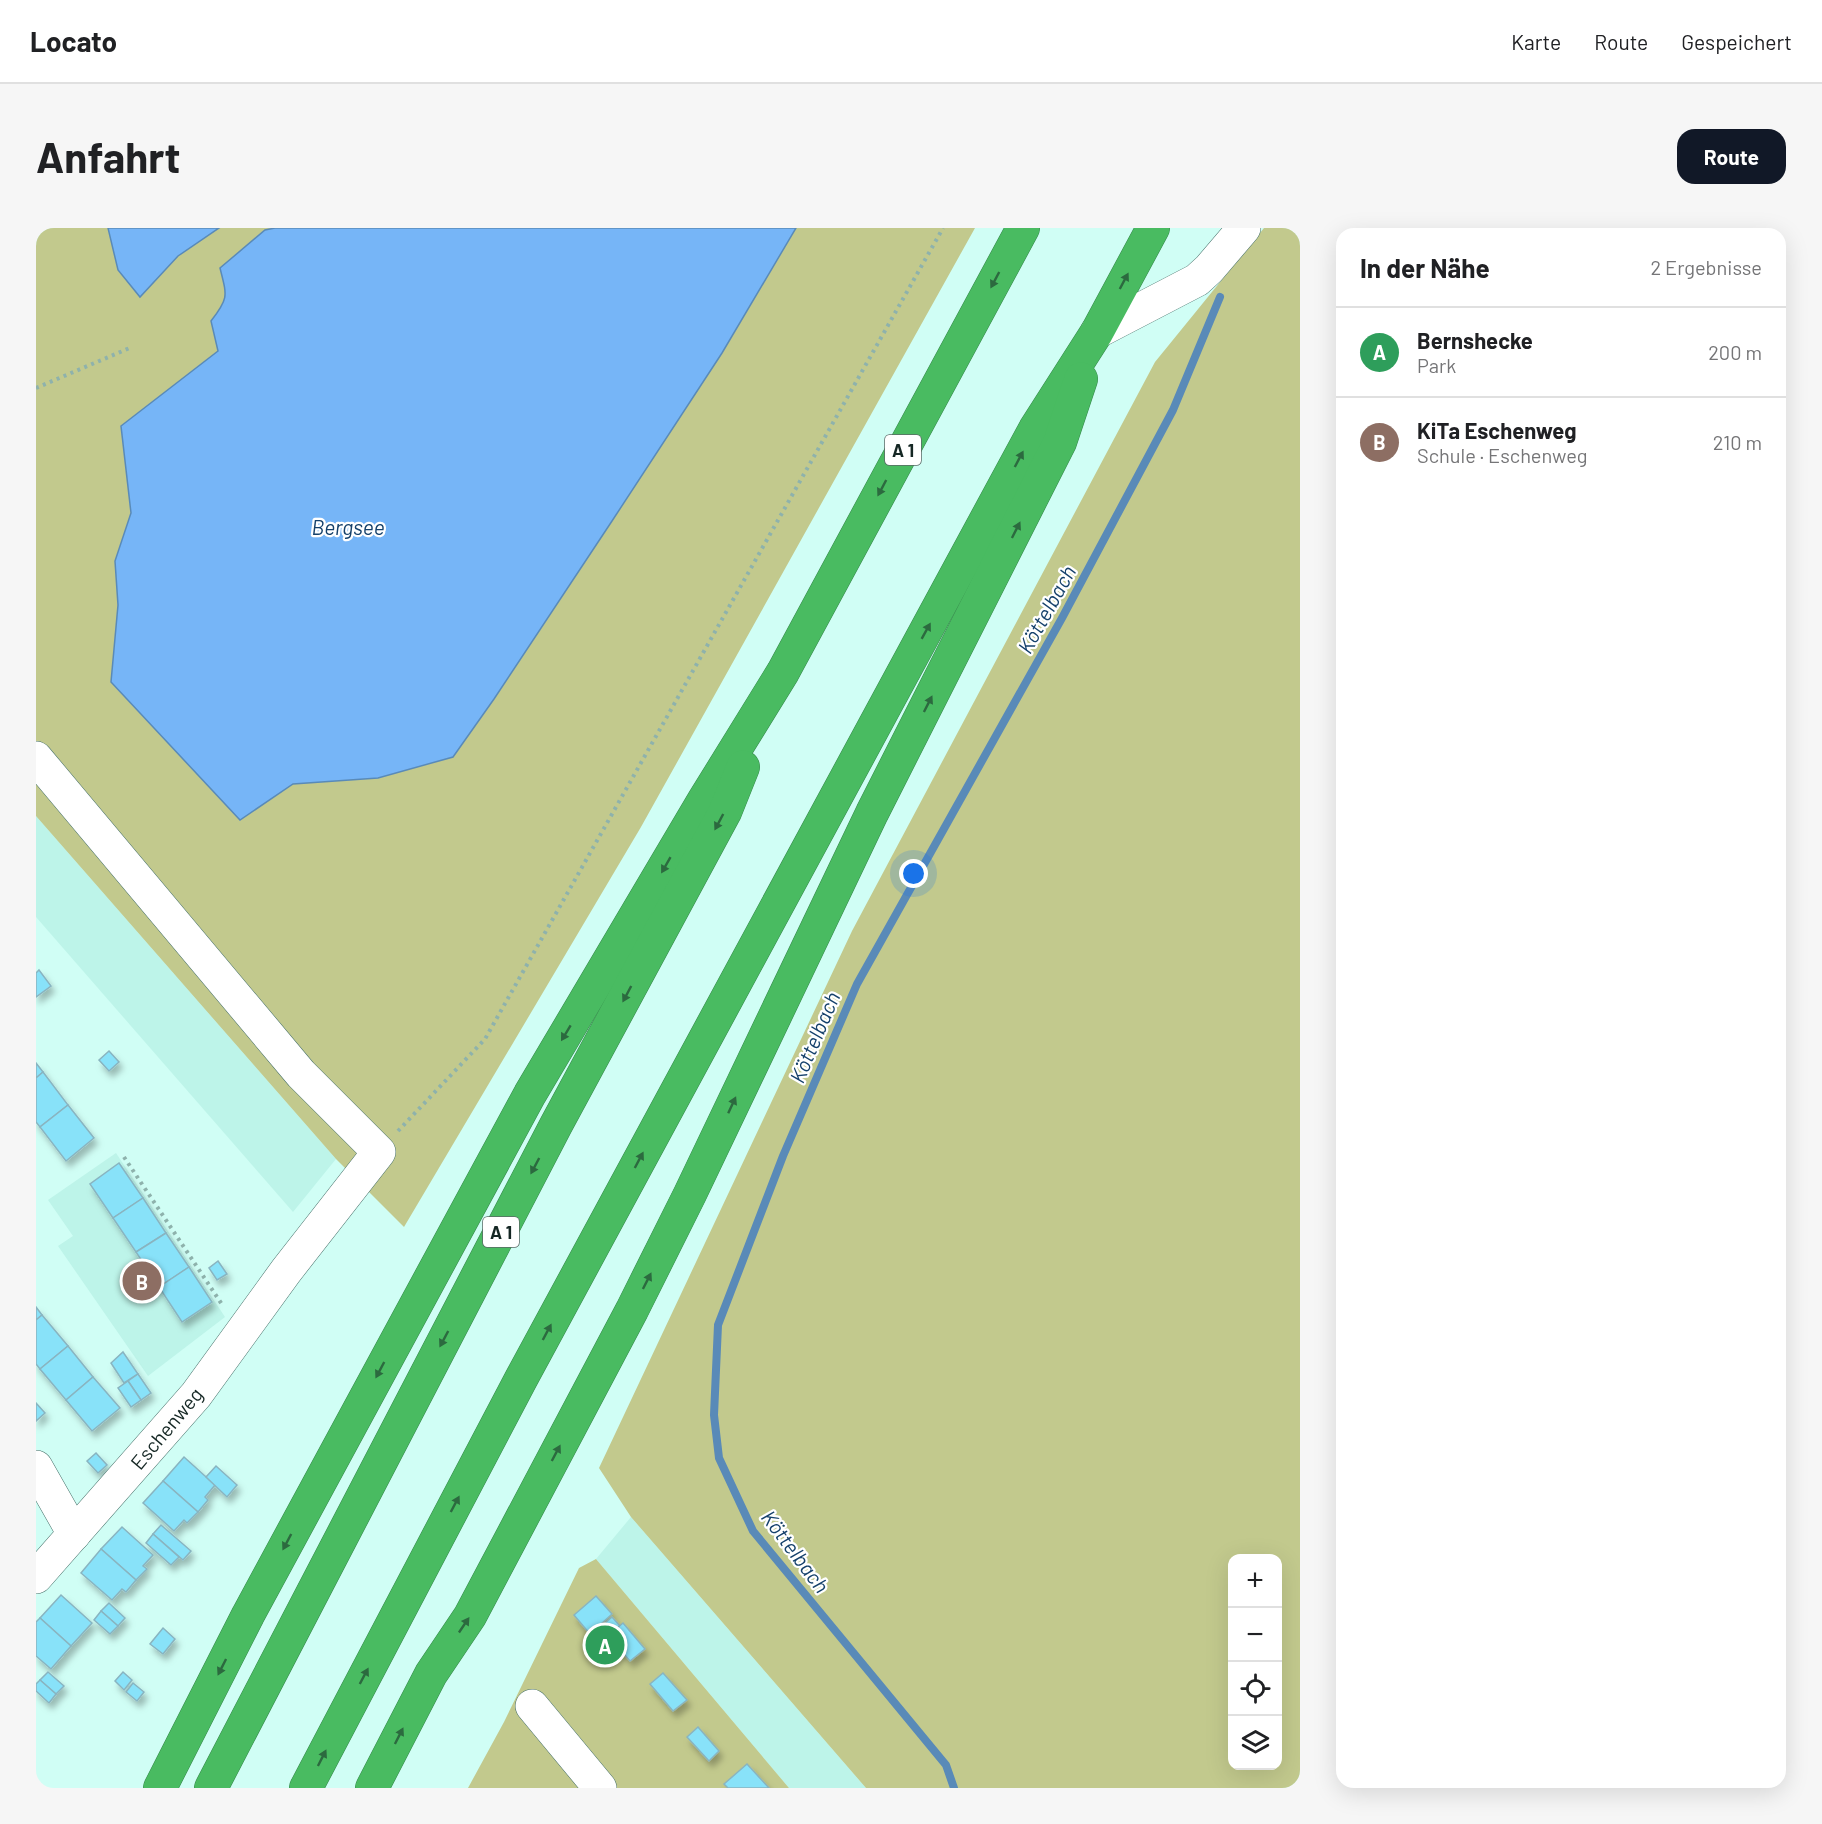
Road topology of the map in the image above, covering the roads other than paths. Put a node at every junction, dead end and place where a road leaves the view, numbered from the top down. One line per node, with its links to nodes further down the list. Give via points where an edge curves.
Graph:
1 (1023, 228): 5 (highway, A 1, one-way to 5)
2 (1153, 228): 4 (highway, one-way to 2)
3 (1244, 228): 4 (street, via 1197,280)
4 (1097, 332): 13 (highway, one-way to 4, via 521,1379 1035,429); 14 (highway, one-way to 4, via 431,1674 470,1616 674,1226 857,843 1060,442)
5 (783, 672): 11 (highway, one-way to 11, via 530,1094 248,1615); 12 (highway, A 1, one-way to 12, via 725,812 540,1156)
6 (36, 758): 8 (street, Eschenweg, via 301,1074 379,1152 196,1395)
7 (36, 1467): 8 (street)
8 (74, 1534): 9 (street, Eschenweg)
9 (36, 1577)
10 (532, 1706): 15 (street)
11 (160, 1788)
12 (211, 1788)
13 (306, 1788)
14 (372, 1788)
15 (600, 1788)

